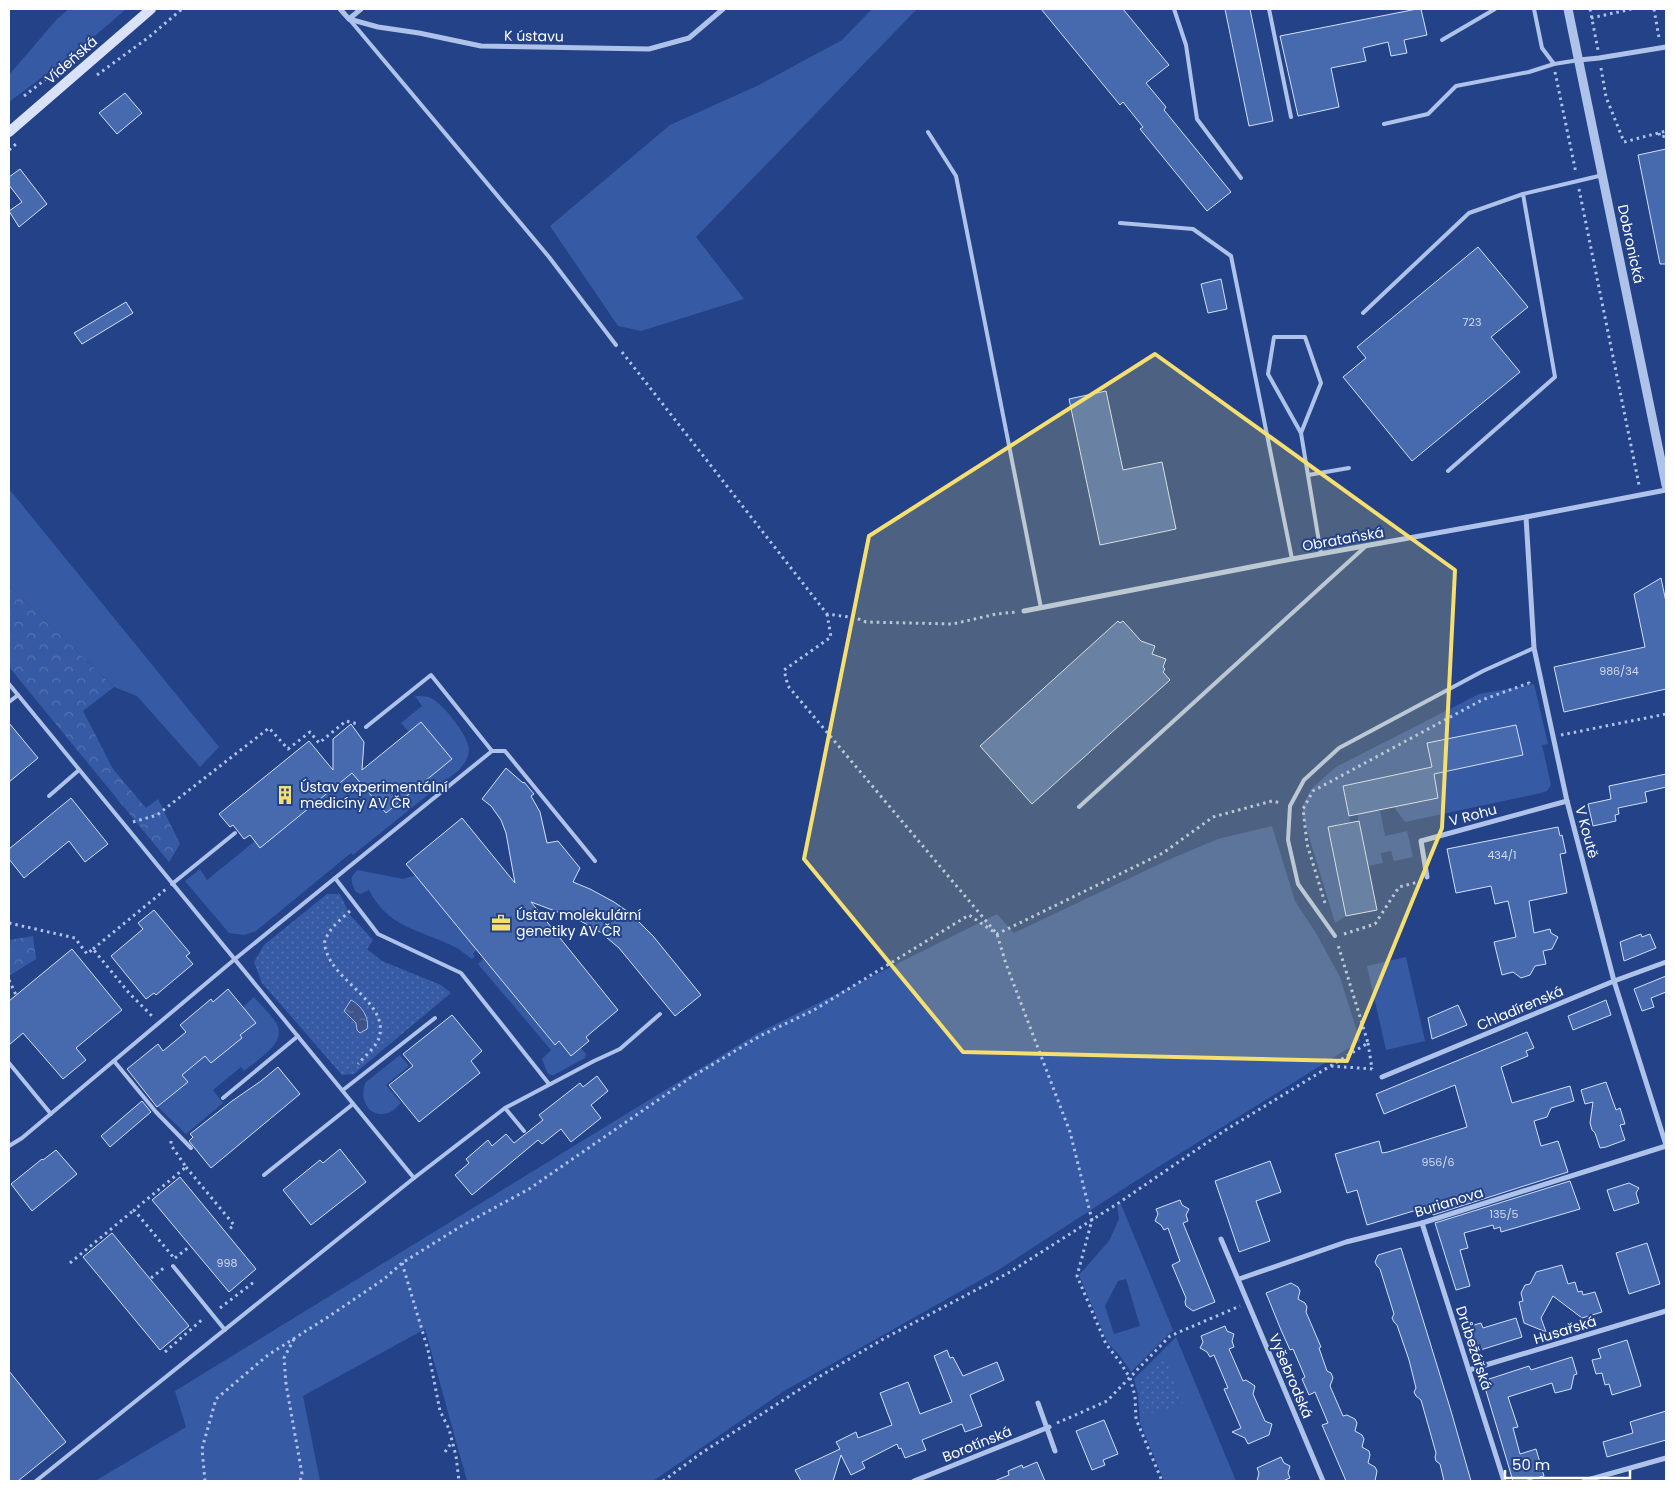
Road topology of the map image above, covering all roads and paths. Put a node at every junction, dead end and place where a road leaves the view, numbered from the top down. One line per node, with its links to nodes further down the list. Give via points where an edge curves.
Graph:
1 (151, 9): 24 (main road, Vídeňská)
2 (182, 9): 21 (path)
3 (340, 9): 15 (street)
4 (361, 9): 15 (street)
5 (723, 9): 15 (street, K ústavu, via 689,38 649,49 481,46)
6 (1174, 9): 32 (lane, via 1186,45 1197,119)
7 (1269, 9): 22 (lane)
8 (1494, 9): 16 (lane)
9 (1534, 9): 20 (lane, via 1542,48)
10 (1568, 9): 19 (street, Dobronická)
11 (1590, 9): 14 (path)
12 (1632, 9): 14 (path)
13 (1654, 9): 17 (path)
14 (1592, 18): 18 (path)
15 (349, 20): 37 (lane, via 550,257)
16 (1442, 40)
17 (1664, 47): 18 (street)
18 (1599, 58): 19 (street); 27 (path, via 1606,97 1624,142)
19 (1579, 60): 20 (lane); 31 (street, Dobronická)
20 (1554, 64): 23 (lane, via 1456,86 1428,114); 33 (path)
21 (91, 80)
22 (1291, 117)
23 (1384, 124)
24 (9, 132)
25 (928, 132): 49 (lane, via 956,176)
26 (1666, 132): 27 (path)
27 (1659, 133): 28 (path, via 1660,137)
28 (1666, 136)
29 (16, 144): 30 (path)
30 (9, 150)
31 (1603, 175): 33 (lane); 42 (street, Dobronická)
32 (1241, 178)
33 (1578, 181): 34 (lane); 44 (path)
34 (1523, 194): 36 (lane, via 1469,214); 40 (lane, via 1555,377)
35 (1120, 224): 48 (lane, via 1193,229 1231,256)
36 (1363, 313)
37 (616, 345): 51 (path)
38 (1301, 433): 38 (lane, via 1321,383 1305,337 1274,337 1268,374); 41 (lane)
39 (1349, 468): 41 (lane)
40 (1448, 471)
41 (1308, 476): 47 (lane)
42 (1666, 485)
43 (1666, 490): 44 (street, Obrataňská)
44 (1642, 495): 45 (street, Obrataňská)
45 (1526, 517): 46 (street, Obrataňská); 52 (street, V Koutě)
46 (1366, 546): 47 (street, Obrataňská); 65 (lane)
47 (1320, 554): 48 (street, Obrataňská)
48 (1292, 559): 49 (street, Obrataňská)
49 (1041, 608): 50 (street, Obrataňská)
50 (1024, 611): 51 (path, via 952,624 866,622)
51 (827, 614): 76 (path, via 832,636 784,670 788,686)
52 (1534, 648): 59 (street, V Koutě); 64 (lane, via 1483,671 1339,748 1304,780)
53 (9, 684): 55 (lane)
54 (1531, 693): 66 (path, via 1529,683 1482,700 1313,791)
55 (18, 695): 56 (lane); 61 (lane)
56 (9, 702)
57 (1666, 714): 59 (path)
58 (366, 727): 60 (lane, via 431,675); 67 (path, via 346,721 319,743 310,732 288,749 269,728 157,814)
59 (1553, 736): 63 (street, V Koutě)
60 (492, 751): 69 (lane, via 505,751); 70 (lane)
61 (79, 770): 62 (lane); 72 (lane)
62 (49, 796)
63 (1567, 801): 71 (street, V Rohu, via 1421,841); 82 (street, V Koutě)
64 (1290, 806): 66 (path); 76 (path, via 1272,801 1212,817 1163,853); 77 (lane, via 1288,840 1298,884)
65 (1079, 807)
66 (1303, 809): 73 (path, via 1307,844)
67 (133, 822)
68 (234, 833): 72 (lane)
69 (594, 861)
70 (335, 878): 74 (lane); 79 (lane)
71 (1427, 878): 77 (path, via 1399,887 1375,924)
72 (172, 884): 78 (path); 79 (lane)
73 (1326, 906)
74 (357, 907): 94 (path, via 335,924 324,942 331,963 340,976 366,998 381,1027 379,1040 357,1064); 95 (lane, via 378,934 461,973)
75 (9, 923): 78 (path, via 75,938 87,954)
76 (997, 934): 110 (path, via 1070,1132); 115 (path, via 969,915 814,1010 760,1036 690,1078 529,1189)
77 (1335, 936): 88 (path)
78 (94, 949): 86 (path, via 129,993)
79 (235, 959): 86 (lane); 87 (lane)
80 (1666, 962): 82 (street, Chladírenská)
81 (9, 980): 83 (path)
82 (1614, 981): 93 (street, Chladírenská); 103 (street, V Koutě)
83 (16, 995)
84 (660, 1014): 95 (lane, via 620,1049)
85 (434, 1018): 94 (lane)
86 (159, 1023): 89 (lane)
87 (298, 1036): 96 (lane); 97 (lane)
88 (1368, 1043): 91 (path); 92 (path)
89 (114, 1061): 100 (lane); 101 (lane)
90 (9, 1063): 100 (lane)
91 (1331, 1066): 92 (path); 110 (path, via 1224,1131)
92 (1372, 1069): 93 (path)
93 (1382, 1077)
94 (358, 1078): 96 (lane)
95 (549, 1084): 99 (lane)
96 (343, 1090): 98 (lane)
97 (223, 1098)
98 (353, 1104): 107 (lane); 108 (lane)
99 (505, 1108): 102 (lane); 108 (lane)
100 (51, 1114): 104 (lane)
101 (172, 1130): 105 (lane); 106 (path, via 171,1145)
102 (524, 1131)
103 (1666, 1145): 111 (street, Burianova)
104 (9, 1146)
105 (191, 1148)
106 (186, 1167): 109 (path); 112 (path, via 234,1225)
107 (264, 1175)
108 (414, 1178): 123 (lane)
109 (134, 1210): 114 (path); 118 (path)
110 (1092, 1220): 126 (path, via 1077,1276 1106,1344); 137 (path, via 1010,1272 885,1338 822,1376)
111 (1422, 1223): 120 (street, Burianova, via 1346,1242); 125 (street, Drůbežářská)
112 (227, 1231)
113 (1222, 1238): 120 (street, Vyšebrodská)
114 (70, 1263)
115 (402, 1263): 124 (path); 129 (path, via 428,1350 440,1411)
116 (165, 1266): 119 (path)
117 (173, 1266): 123 (lane)
118 (180, 1266)
119 (151, 1278)
120 (1239, 1279): 121 (street, Vyšebrodská)
121 (1248, 1303): 126 (path, via 1170,1336); 140 (street, Vyšebrodská)
122 (1666, 1311): 125 (street, Husařská)
123 (225, 1330): 133 (lane)
124 (294, 1338): 134 (path, via 268,1355 216,1399 202,1449); 135 (path, via 284,1358 290,1414 302,1474)
125 (1469, 1370): 141 (street, Drůbežářská)
126 (1130, 1378): 128 (path, via 1106,1402); 139 (path, via 1136,1419)
127 (1038, 1403): 128 (street)
128 (1048, 1428): 130 (street); 138 (street, Borotínská)
129 (452, 1441): 131 (path); 136 (path)
130 (1055, 1451)
131 (445, 1452)
132 (1666, 1458): 142 (street)
133 (36, 1481)
134 (205, 1481)
135 (300, 1481)
136 (459, 1481)
137 (663, 1481)
138 (914, 1481)
139 (1162, 1481)
140 (1323, 1481)
141 (1504, 1481)
142 (1584, 1481)

